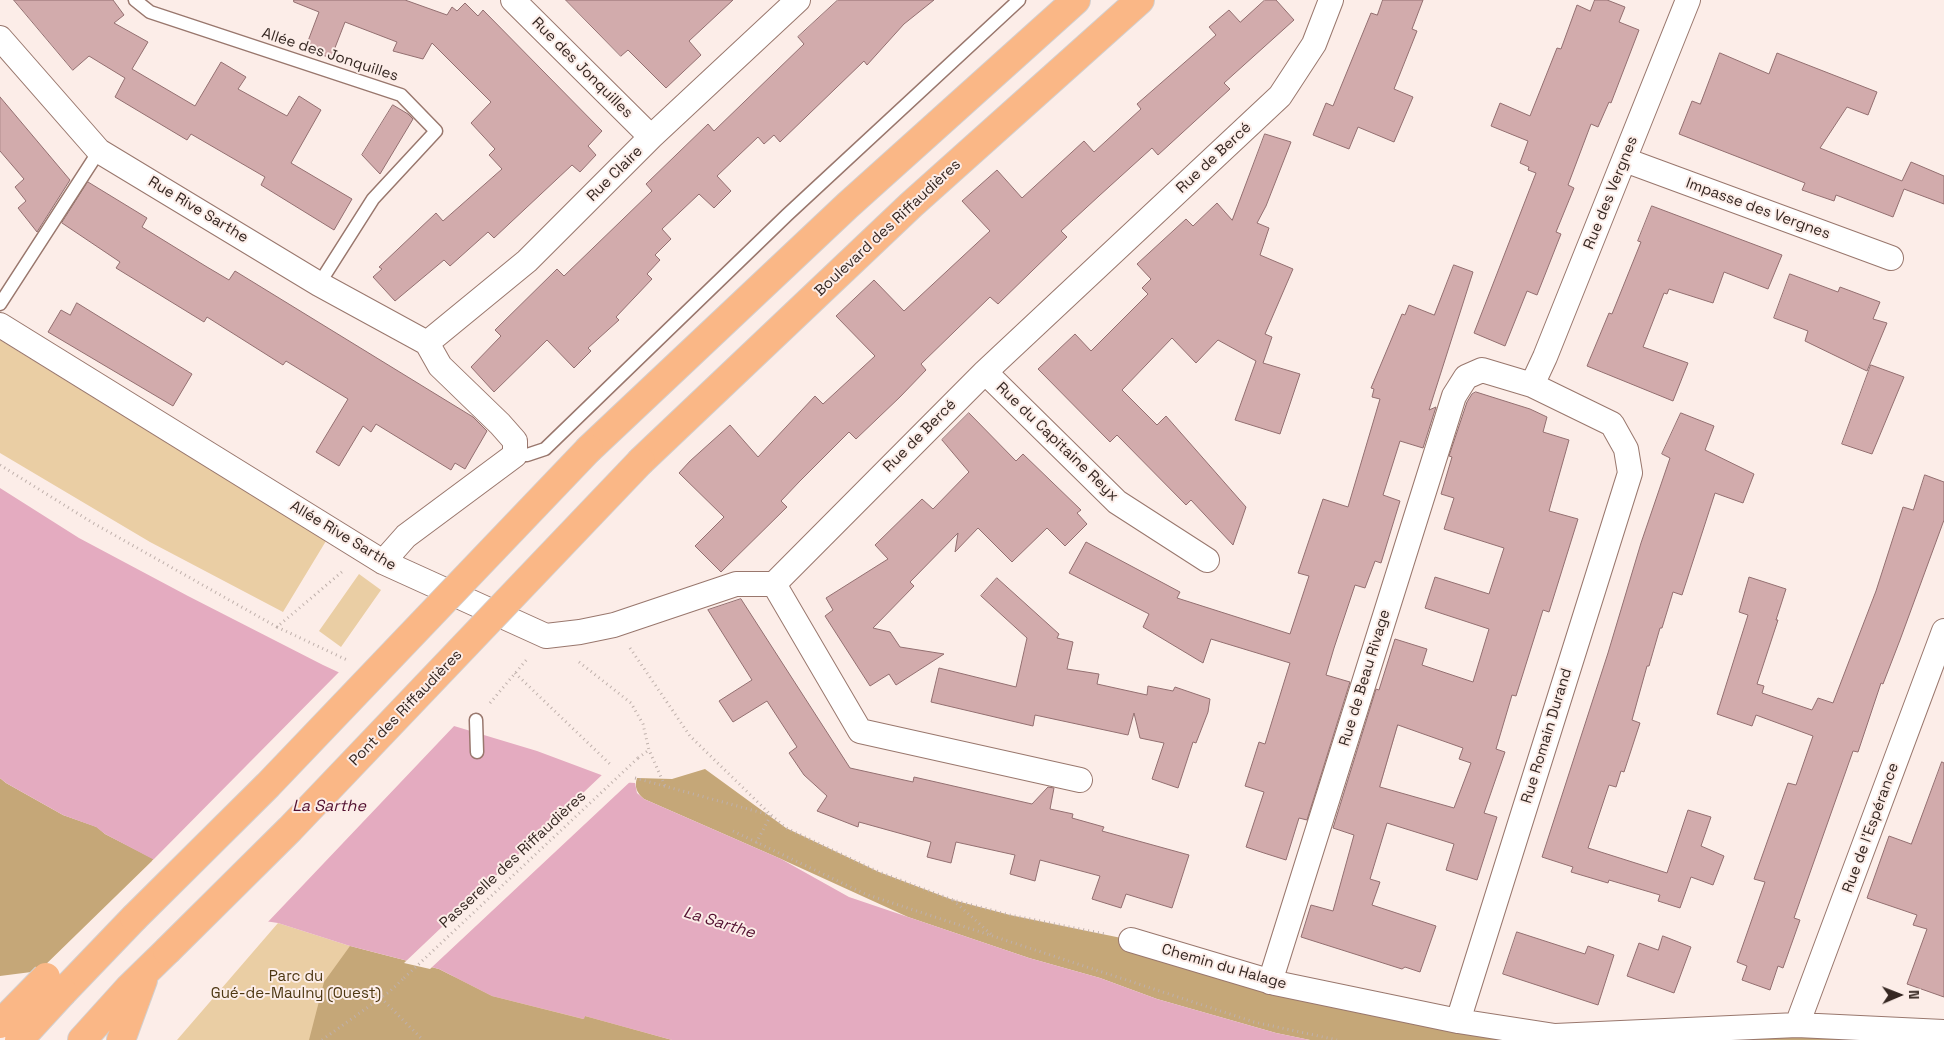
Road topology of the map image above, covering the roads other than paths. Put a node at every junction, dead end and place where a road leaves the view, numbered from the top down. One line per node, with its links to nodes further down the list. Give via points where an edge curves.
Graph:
1 (135, 0): 14 (lane, Allée des Jonquilles, via 150,12 401,95 436,131 373,199)
2 (513, 0): 10 (street, Rue des Jonquilles)
3 (798, 0): 10 (street, Rue Claire)
4 (1019, 0): 20 (lane, via 787,216 545,449)
5 (1076, 0): 32 (highway, bridge, via 848,204 589,449 268,785 107,945)
6 (1140, 0): 21 (highway, Boulevard des Riffaudières, via 911,205)
7 (1330, 0): 18 (street, Rue de Bercé, via 1314,44 1280,96)
8 (1688, 0): 12 (street, Rue des Vergnes)
9 (0, 38): 11 (street, Rue Rive Sarthe)
10 (651, 137): 17 (street, Rue Claire, via 527,261)
11 (99, 151): 14 (street, Rue Rive Sarthe); 15 (lane)
12 (1625, 160): 13 (street, Impasse des Vergnes); 19 (street, Rue des Vergnes)
13 (1891, 258)
14 (319, 284): 17 (street, Rue Rive Sarthe)
15 (0, 304)
16 (0, 325): 23 (street, Allée Rive Sarthe)
17 (428, 342): 20 (street, via 440,366 515,441)
18 (985, 372): 22 (street, Rue du Capitaine Reyx, via 1118,502); 24 (street, Rue de Bercé)
19 (1532, 385): 31 (street, Rue de Beau Rivage, via 1482,370 1466,377 1454,396); 33 (street, Rue Romain Durand, via 1612,424 1626,449 1630,473)
20 (515, 456): 23 (street, via 406,536)
21 (641, 461): 30 (highway, Pont des Riffaudières, bridge, via 290,830)
22 (1207, 560)
23 (383, 562): 24 (street, Allée Rive Sarthe, via 546,636 614,625 736,584)
24 (774, 584): 28 (street, via 860,732)
25 (1944, 631): 35 (street, Rue de l'Espérance)
26 (476, 720): 27 (lane)
27 (477, 752)
28 (1080, 780)
29 (1131, 940): 31 (street, Chemin du Halage)
30 (146, 972): 36 (highway); 39 (highway)
31 (1270, 982): 33 (street, Chemin du Halage)
32 (54, 985): 34 (highway, bridge); 38 (highway, bridge)
33 (1458, 1021): 35 (street, Chemin du Halage, via 1555,1036)
34 (0, 1024)
35 (1797, 1025): 37 (street, Chemin du Halage)
36 (89, 1032)
37 (1944, 1032)
38 (19, 1040)
39 (121, 1040)

